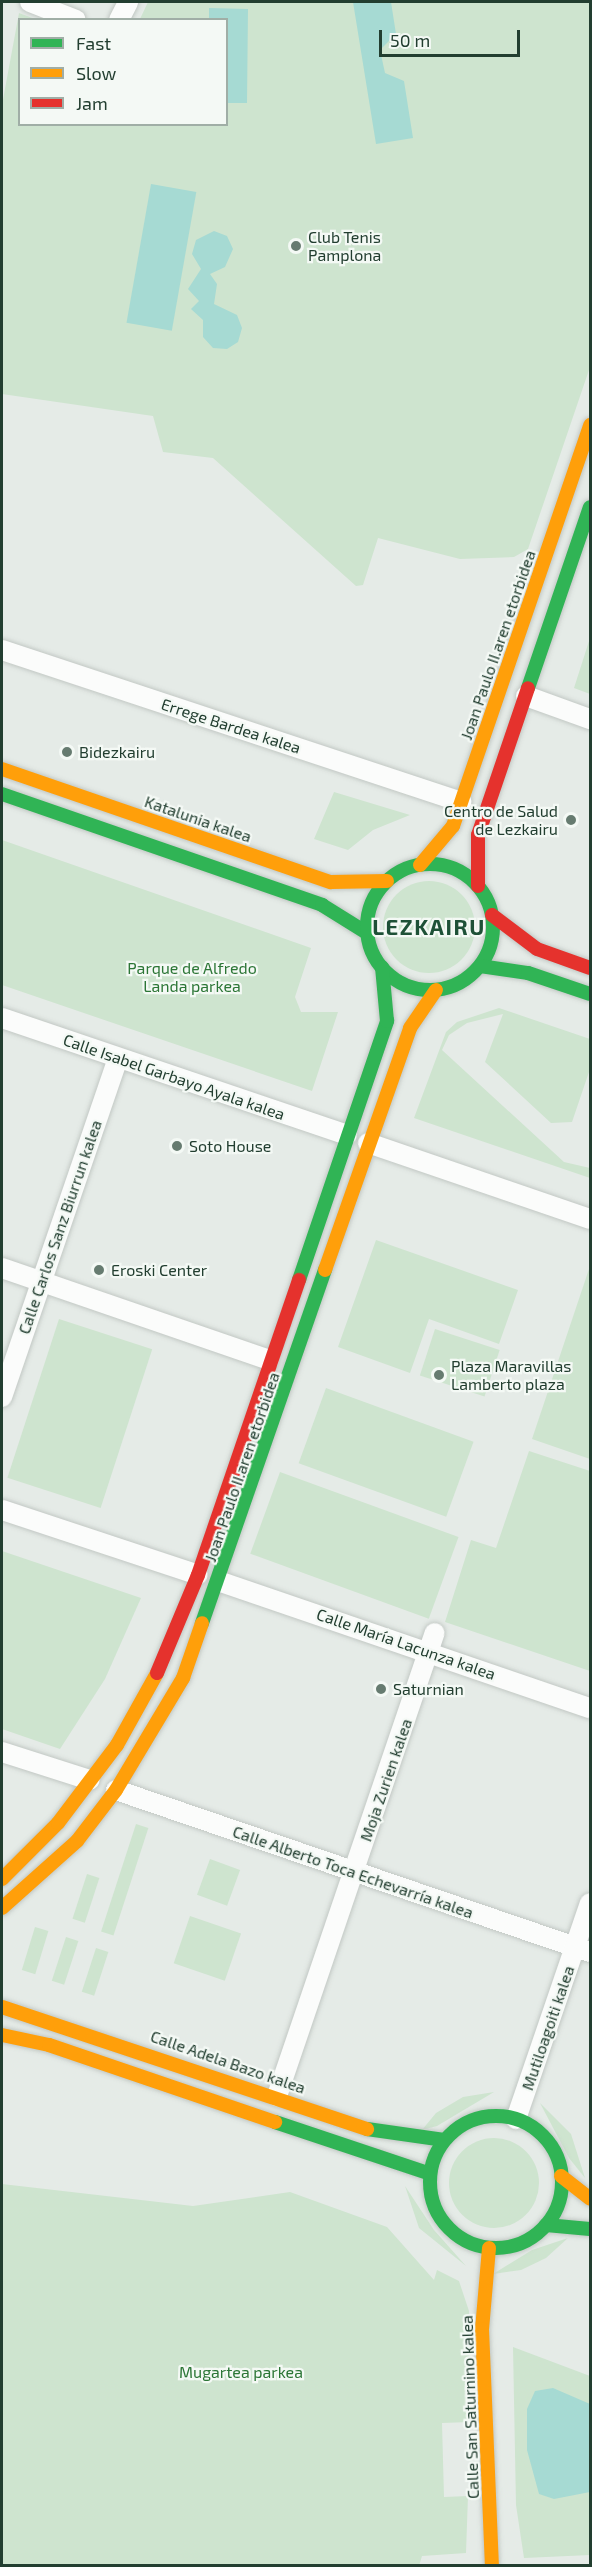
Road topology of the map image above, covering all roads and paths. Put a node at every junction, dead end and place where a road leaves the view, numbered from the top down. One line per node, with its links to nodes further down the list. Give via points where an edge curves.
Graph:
1 (30, 2): 3 (street)
2 (128, 2): 4 (street)
3 (71, 18)
4 (120, 18)
5 (591, 425): 12 (main road, Joan Paulo II.aren etorbidea)
6 (591, 507): 8 (main road)
7 (2, 650): 12 (street, Errege Bardea kalea)
8 (526, 696): 9 (street); 15 (main road, via 475,846)
9 (591, 720)
10 (2, 769): 14 (main road, Katalunia kalea, via 331,882)
11 (2, 794): 17 (main road, via 322,905)
12 (462, 802): 13 (main road, Joan Paulo II.aren etorbidea, via 448,837)
13 (420, 865): 14 (main road); 15 (main road, via 451,868)
14 (387, 881): 17 (main road, via 372,905)
15 (478, 886): 16 (main road)
16 (492, 915): 18 (main road, via 493,933); 20 (main road, via 537,949)
17 (367, 933): 19 (main road)
18 (480, 966): 21 (main road, via 453,986); 22 (main road, via 528,974)
19 (382, 967): 21 (main road, via 397,981); 25 (main road, Joan Paulo II.aren etorbidea, via 387,1021)
20 (591, 968)
21 (436, 990): 26 (main road, Joan Paulo II.aren etorbidea, via 410,1028)
22 (591, 994)
23 (2, 1018): 24 (street, Calle Isabel Garbayo Ayala kalea)
24 (118, 1058): 25 (street, Calle Isabel Garbayo Ayala kalea); 29 (street, Calle Carlos Sanz Biurrun kalea)
25 (347, 1135): 30 (main road, Joan Paulo II.aren etorbidea)
26 (368, 1143): 27 (street); 34 (main road, Joan Paulo II.aren etorbidea)
27 (591, 1220)
28 (2, 1268): 29 (street)
29 (41, 1281): 30 (street); 31 (street, Calle Carlos Sanz Biurrun kalea)
30 (269, 1360): 33 (main road, Joan Paulo II.aren etorbidea)
31 (2, 1397)
32 (2, 1510): 33 (street)
33 (198, 1575): 38 (main road, Joan Paulo II.aren etorbidea, via 161,1666)
34 (221, 1581): 35 (street, Calle María Lacunza kalea); 39 (main road, Joan Paulo II.aren etorbidea, via 183,1678)
35 (432, 1643): 36 (street, Calle María Lacunza kalea); 40 (street, Moja Zurien kalea)
36 (591, 1708)
37 (2, 1752): 38 (street)
38 (90, 1780): 41 (main road, Joan Paulo II.aren etorbidea, via 25,1860)
39 (116, 1790): 40 (street, Calle Alberto Toca Echevarría kalea); 43 (main road, Joan Paulo II.aren etorbidea, via 77,1841)
40 (355, 1873): 44 (street, Calle Alberto Toca Echevarría kalea); 47 (street, Moja Zurien kalea)
41 (2, 1879)
42 (591, 1903): 44 (street, Mutiloagoiti kalea)
43 (2, 1908)
44 (583, 1950): 48 (street, Mutiloagoiti kalea)
45 (2, 2007): 47 (main road, Calle Adela Bazo kalea)
46 (2, 2035): 50 (main road, via 49,2045)
47 (277, 2096): 49 (main road, Calle Adela Bazo kalea, via 375,2131)
48 (516, 2119): 49 (main road, via 477,2118); 51 (main road, via 547,2141)
49 (444, 2140): 50 (main road)
50 (430, 2174): 55 (main road, via 431,2195 445,2223 469,2242)
51 (561, 2176): 52 (main road); 53 (main road, via 556,2210)
52 (591, 2199)
53 (546, 2225): 54 (main road); 55 (main road, via 510,2247)
54 (591, 2229)
55 (489, 2248): 56 (main road, Calle San Saturnino kalea, via 482,2329)
56 (492, 2565)

